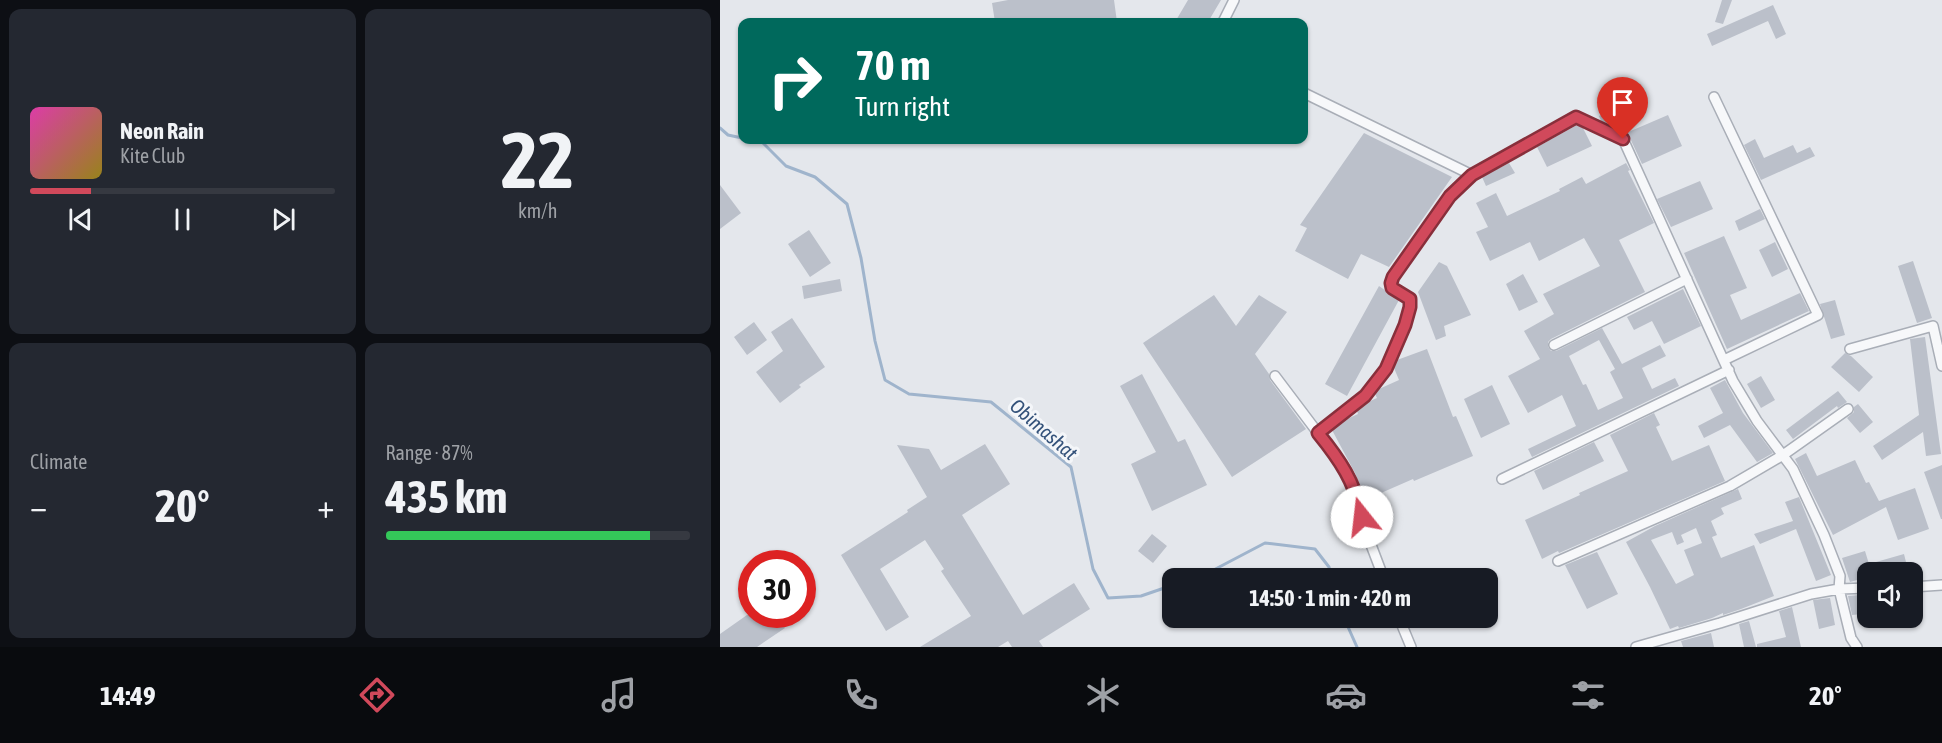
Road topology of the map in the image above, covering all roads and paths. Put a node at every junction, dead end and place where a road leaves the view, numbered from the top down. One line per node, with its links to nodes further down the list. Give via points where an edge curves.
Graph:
1 (1234, 0): 2 (street)
2 (1224, 18)
3 (1308, 95): 5 (street)
4 (1714, 97): 9 (street, via 1818,315)
5 (1472, 175): 6 (street, via 1576,117 1623,139); 14 (street, via 1450,196 1393,277 1392,288 1410,299 1410,307 1386,369 1365,396)
6 (1687, 279): 7 (street); 9 (street)
7 (1554, 345)
8 (1850, 349): 10 (street, via 1934,326)
9 (1724, 360): 11 (street)
10 (1942, 366)
11 (1729, 370): 15 (street, via 1757,421); 16 (street)
12 (1275, 376): 14 (street)
13 (1848, 409): 15 (street)
14 (1318, 433): 18 (street, via 1349,476)
15 (1783, 455): 17 (street, via 1730,486); 22 (street, via 1824,535 1840,576)
16 (1502, 479)
17 (1558, 561)
18 (1380, 568)
19 (1942, 585): 20 (street)
20 (1923, 586)
21 (1857, 588): 22 (street)
22 (1839, 589): 25 (street); 26 (street, via 1851,638)
23 (1404, 628): 24 (street)
24 (1411, 647)
25 (1636, 647)
26 (1857, 647)

